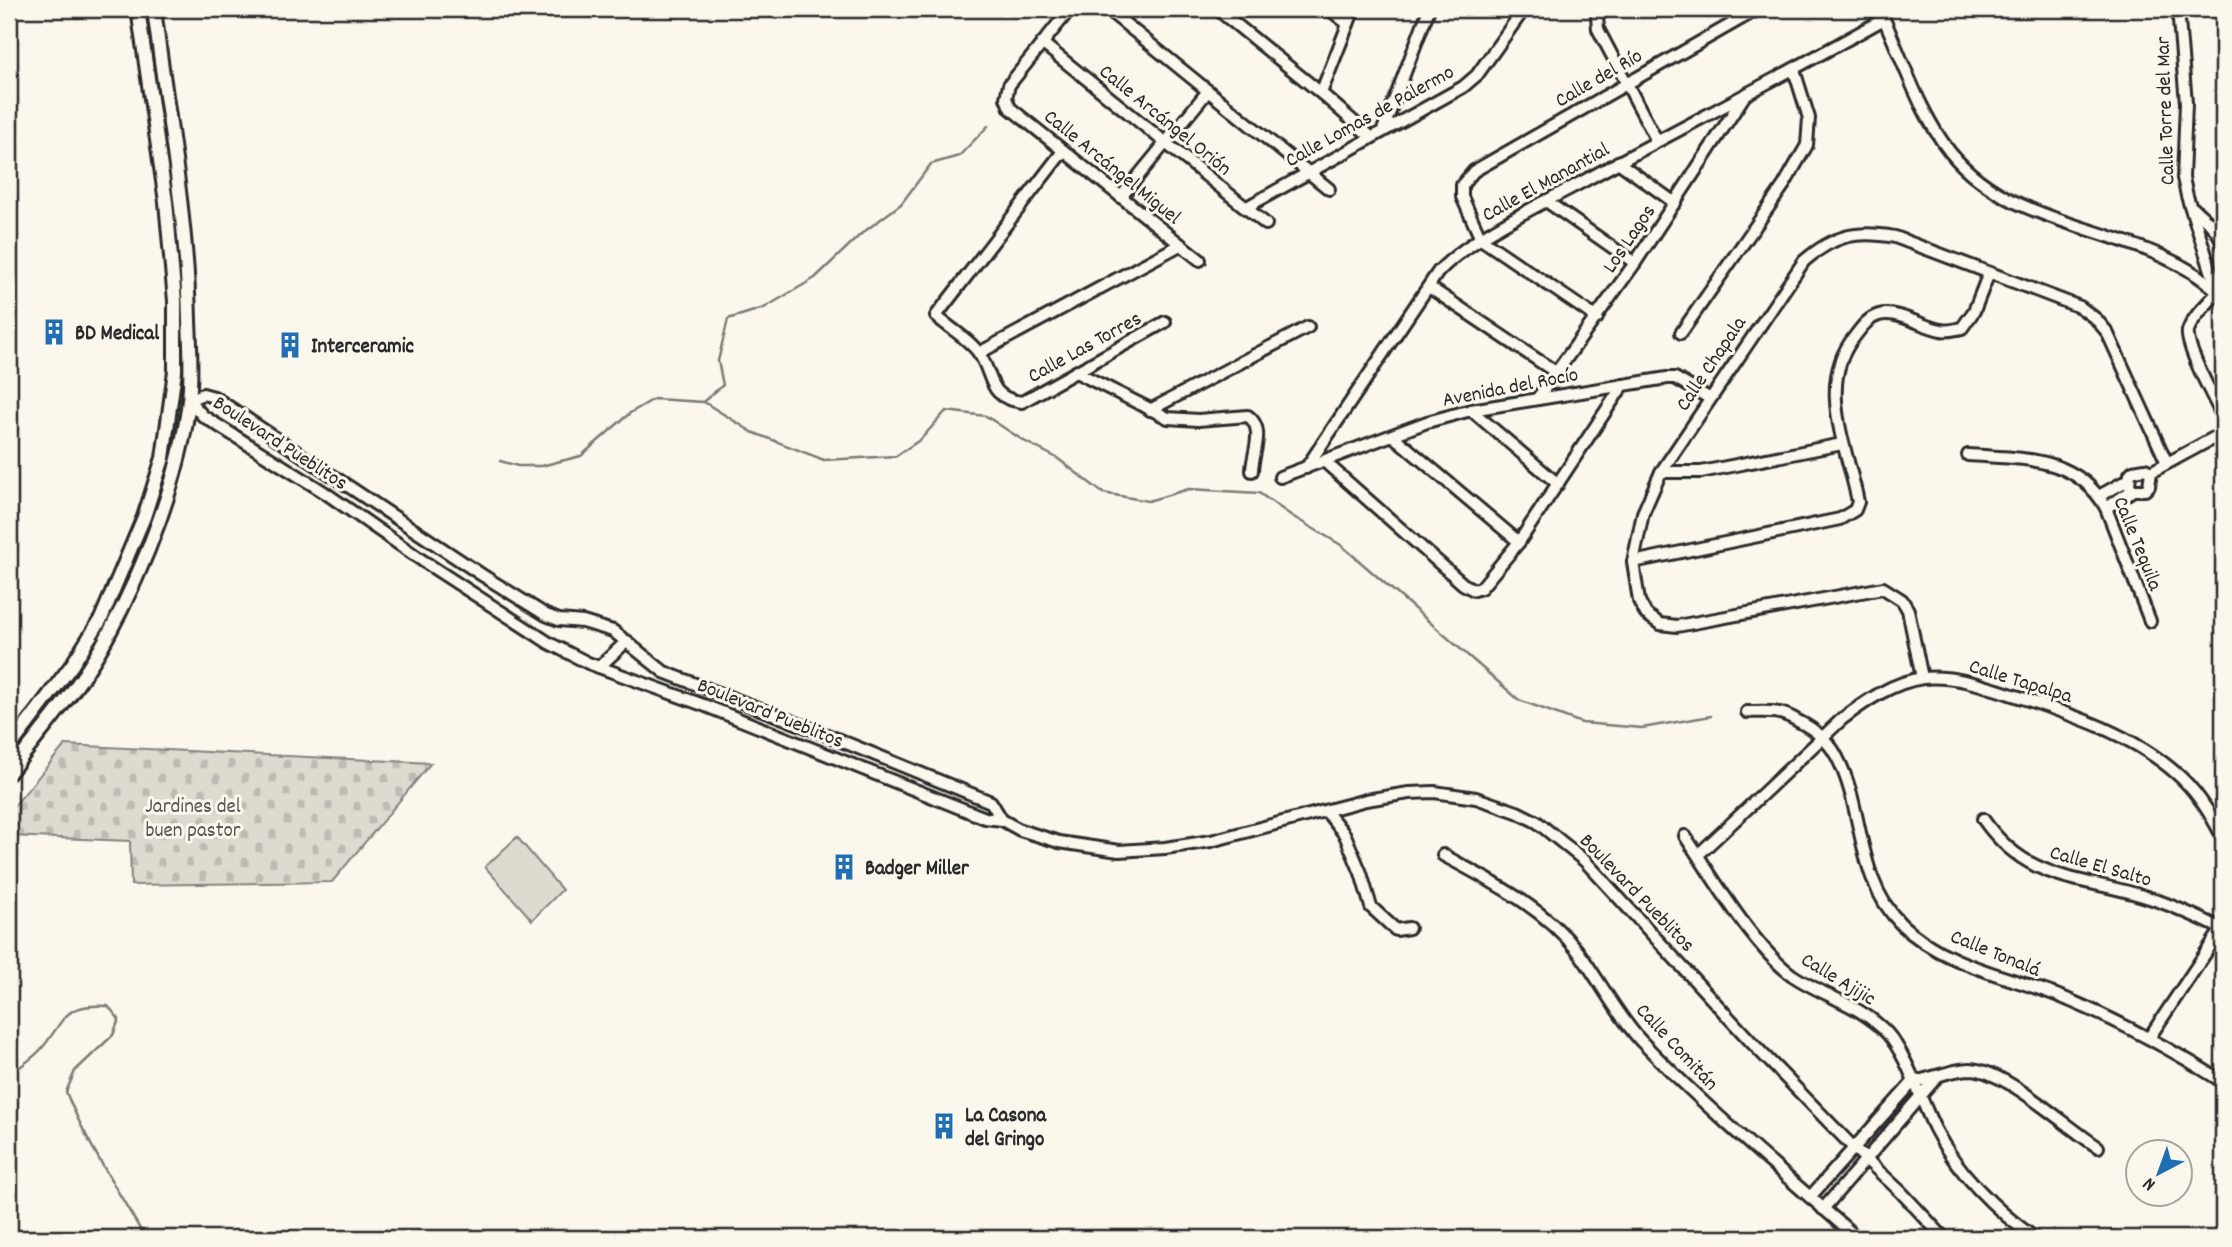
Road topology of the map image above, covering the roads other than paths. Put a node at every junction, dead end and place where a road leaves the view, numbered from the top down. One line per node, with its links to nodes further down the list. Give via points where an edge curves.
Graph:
1 (138, 9): 49 (main road, via 166,202 175,301)
2 (154, 9): 55 (main road, via 182,209 189,301)
3 (1070, 9): 16 (street)
4 (1107, 9): 19 (street)
5 (1217, 9): 20 (street)
6 (1329, 9): 15 (street)
7 (1354, 9): 15 (street)
8 (1429, 9): 22 (street)
9 (1524, 9): 22 (street, Calle Lomas de Palermo, via 1477,75)
10 (1606, 9): 18 (street, via 1597,16 1598,29)
11 (1758, 9): 18 (street, Calle del Río)
12 (1874, 9): 14 (street)
13 (2178, 9): 33 (street, Calle Torre del Mar, via 2186,103 2183,178)
14 (1884, 19): 17 (street, Calle El Manantial); 43 (street, via 1938,134 1951,153 1986,185 2030,209 2155,251 2191,270)
15 (1348, 23): 20 (street)
16 (1042, 43): 25 (street, Calle Arcángel Orión); 26 (street, Calle Arcángel Miguel, via 1009,85 1006,98 1010,108)
17 (1794, 70): 21 (street, Calle El Manantial); 47 (street, via 1809,118 1807,145 1784,186)
18 (1626, 84): 24 (street); 36 (street, Calle del Río, via 1474,171 1462,184 1462,197)
19 (1208, 90): 25 (street); 28 (street)
20 (1321, 93): 23 (street)
21 (1745, 95): 24 (street, Calle El Manantial); 32 (street, Los Lagos)
22 (1383, 130): 23 (street, Calle Lomas de Palermo)
23 (1371, 137): 28 (street, Calle Lomas de Palermo)
24 (1657, 141): 27 (street, Calle El Manantial)
25 (1165, 142): 30 (street); 34 (street, Calle Arcángel Orión)
26 (1063, 151): 30 (street, Calle Arcángel Miguel); 48 (street, Calle Las Torres, via 936,316)
27 (1618, 162): 31 (street, Calle El Manantial); 32 (street)
28 (1307, 172): 29 (street); 34 (street, Calle Lomas de Palermo)
29 (1329, 189)
30 (1121, 197): 37 (street, Calle Arcángel Miguel)
31 (1546, 201): 36 (street, Calle El Manantial); 40 (street)
32 (1675, 203): 40 (street, Los Lagos)
33 (2190, 206): 38 (street, via 2215,228); 43 (street, Calle Torre del Mar)
34 (1245, 208): 35 (street, Calle Arcángel Orión)
35 (1266, 224)
36 (1481, 239): 42 (street, Calle El Manantial, via 1447,263); 44 (street)
37 (1181, 245): 39 (street, Calle Arcángel Miguel); 48 (street)
38 (2223, 246)
39 (1200, 260)
40 (1635, 263): 44 (street, Los Lagos)
41 (1989, 273): 53 (street, Calle Chapala, via 1895,237 1861,232 1838,238 1804,261); 62 (street, via 1962,328 1944,331 1881,314 1860,329 1837,367); 65 (street, Calle Chapala, via 2067,300 2096,319)
42 (1429, 287): 51 (street); 66 (street, Calle El Manantial)
43 (2221, 294): 58 (street, via 2193,321 2188,337)
44 (1597, 318): 51 (street, Los Lagos)
45 (1165, 322): 50 (street, Calle Las Torres)
46 (1308, 327): 56 (street)
47 (1681, 333)
48 (979, 353): 50 (street, Calle Las Torres, via 995,390 1013,401 1022,402)
49 (175, 371): 55 (main road); 59 (main road)
50 (1076, 372): 56 (street)
51 (1558, 373): 54 (street, Los Lagos)
52 (1623, 385): 53 (street, Avenida del Rocío, via 1675,378); 54 (street, Avenida del Rocío); 72 (street)
53 (1709, 398): 68 (street, Calle Chapala)
54 (1537, 399): 57 (street, Avenida del Rocío)
55 (189, 400): 59 (main road); 70 (street, Boulevard Pueblitos, via 203,394 214,397); 74 (street, Boulevard Pueblitos, via 208,419); 90 (main road, via 177,462 126,599 97,655)
56 (1150, 410): 67 (street, via 1168,418 1198,420 1248,416 1256,425)
57 (1471, 410): 61 (street, Avenida del Rocío); 72 (street)
58 (2223, 417)
59 (170, 420): 88 (main road, via 144,517 101,619)
60 (2223, 433): 65 (street)
61 (1393, 436): 64 (street, Avenida del Rocío); 79 (street)
62 (1842, 444): 68 (street, via 1701,472); 80 (street, via 1858,502 1855,510 1840,519)
63 (1968, 455): 75 (street, Calle Tequila, via 2061,466 2084,479)
64 (1325, 462): 66 (street, Avenida del Rocío); 79 (street, via 1474,590 1487,582)
65 (2167, 463): 69 (street)
66 (1306, 468): 71 (street, Avenida del Rocío)
67 (1252, 471)
68 (1661, 472): 80 (street, Calle Chapala, via 1643,513)
69 (2151, 472): 73 (street, via 2133,471); 73 (street, via 2145,490)
70 (334, 477): 74 (street, via 335,491); 76 (street, Boulevard Pueblitos)
71 (1280, 477)
72 (1558, 484): 79 (street)
73 (2131, 485): 75 (street); 77 (street)
74 (324, 492): 78 (street, Boulevard Pueblitos)
75 (2099, 496): 77 (street, Calle Tequila)
76 (376, 504): 78 (street, via 365,511); 82 (street, Boulevard Pueblitos, via 546,615 601,626)
77 (2106, 508): 81 (street, Calle Tequila)
78 (366, 521): 83 (street, Boulevard Pueblitos, via 524,628)
79 (1518, 542)
80 (1633, 562): 84 (street, Calle Chapala, via 1636,591 1646,614 1660,624 1677,626 1883,588 1902,600 1908,611)
81 (2150, 621)
82 (628, 641): 83 (street); 86 (street, Boulevard Pueblitos, via 664,672)
83 (599, 667): 89 (street, Boulevard Pueblitos)
84 (1922, 678): 87 (street, Calle Tapalpa, via 1892,687 1861,705); 95 (street, Calle Tapalpa, via 1982,685 2076,716 2148,751 2177,773 2200,799)
85 (1748, 712): 87 (street, Calle Tonalá, via 1781,713)
86 (817, 730): 89 (street); 93 (street, Boulevard Pueblitos, via 991,802)
87 (1822, 737): 97 (street, Calle Tapalpa); 100 (street, Calle Tonalá, via 1837,756 1847,783 1866,864 1900,923 1951,958 2064,998)
88 (9, 748)
89 (811, 748): 93 (street, Boulevard Pueblitos, via 985,818)
90 (9, 773)
91 (1326, 810): 93 (street, Boulevard Pueblitos, via 1210,841 1119,851 1059,842); 98 (street, via 1345,835 1371,907 1396,930); 105 (street, Boulevard Pueblitos, via 1434,792 1476,798 1537,822 1585,861)
92 (1983, 819): 99 (street, Calle El Salto, via 2018,856 2041,869 2142,895)
93 (1002, 820)
94 (1685, 836): 97 (street, Calle Ajijic)
95 (2223, 838)
96 (1443, 855): 107 (street, Calle Comitán, via 1537,911 1575,948 1638,1038)
97 (1698, 855): 103 (street, Calle Ajijic, via 1767,951 1792,974 1866,1015 1889,1035)
98 (1409, 928)
99 (2222, 928): 100 (street)
100 (2149, 1038): 102 (street, Calle Tonalá)
101 (1936, 1078): 103 (street); 103 (street); 104 (street, via 1960,1069 1991,1073)
102 (2223, 1082)
103 (1916, 1090): 105 (street); 106 (street); 111 (street, Calle Ajijic, via 1959,1166 2016,1225)
104 (2098, 1147)
105 (1854, 1148): 106 (street, Boulevard Pueblitos); 107 (street)
106 (1866, 1160): 108 (street); 110 (street, Boulevard Pueblitos)
107 (1810, 1197): 108 (street, Calle Comitán)
108 (1823, 1209): 109 (street, Calle Comitán)
109 (1857, 1238)
110 (1944, 1238)
111 (2035, 1238)

